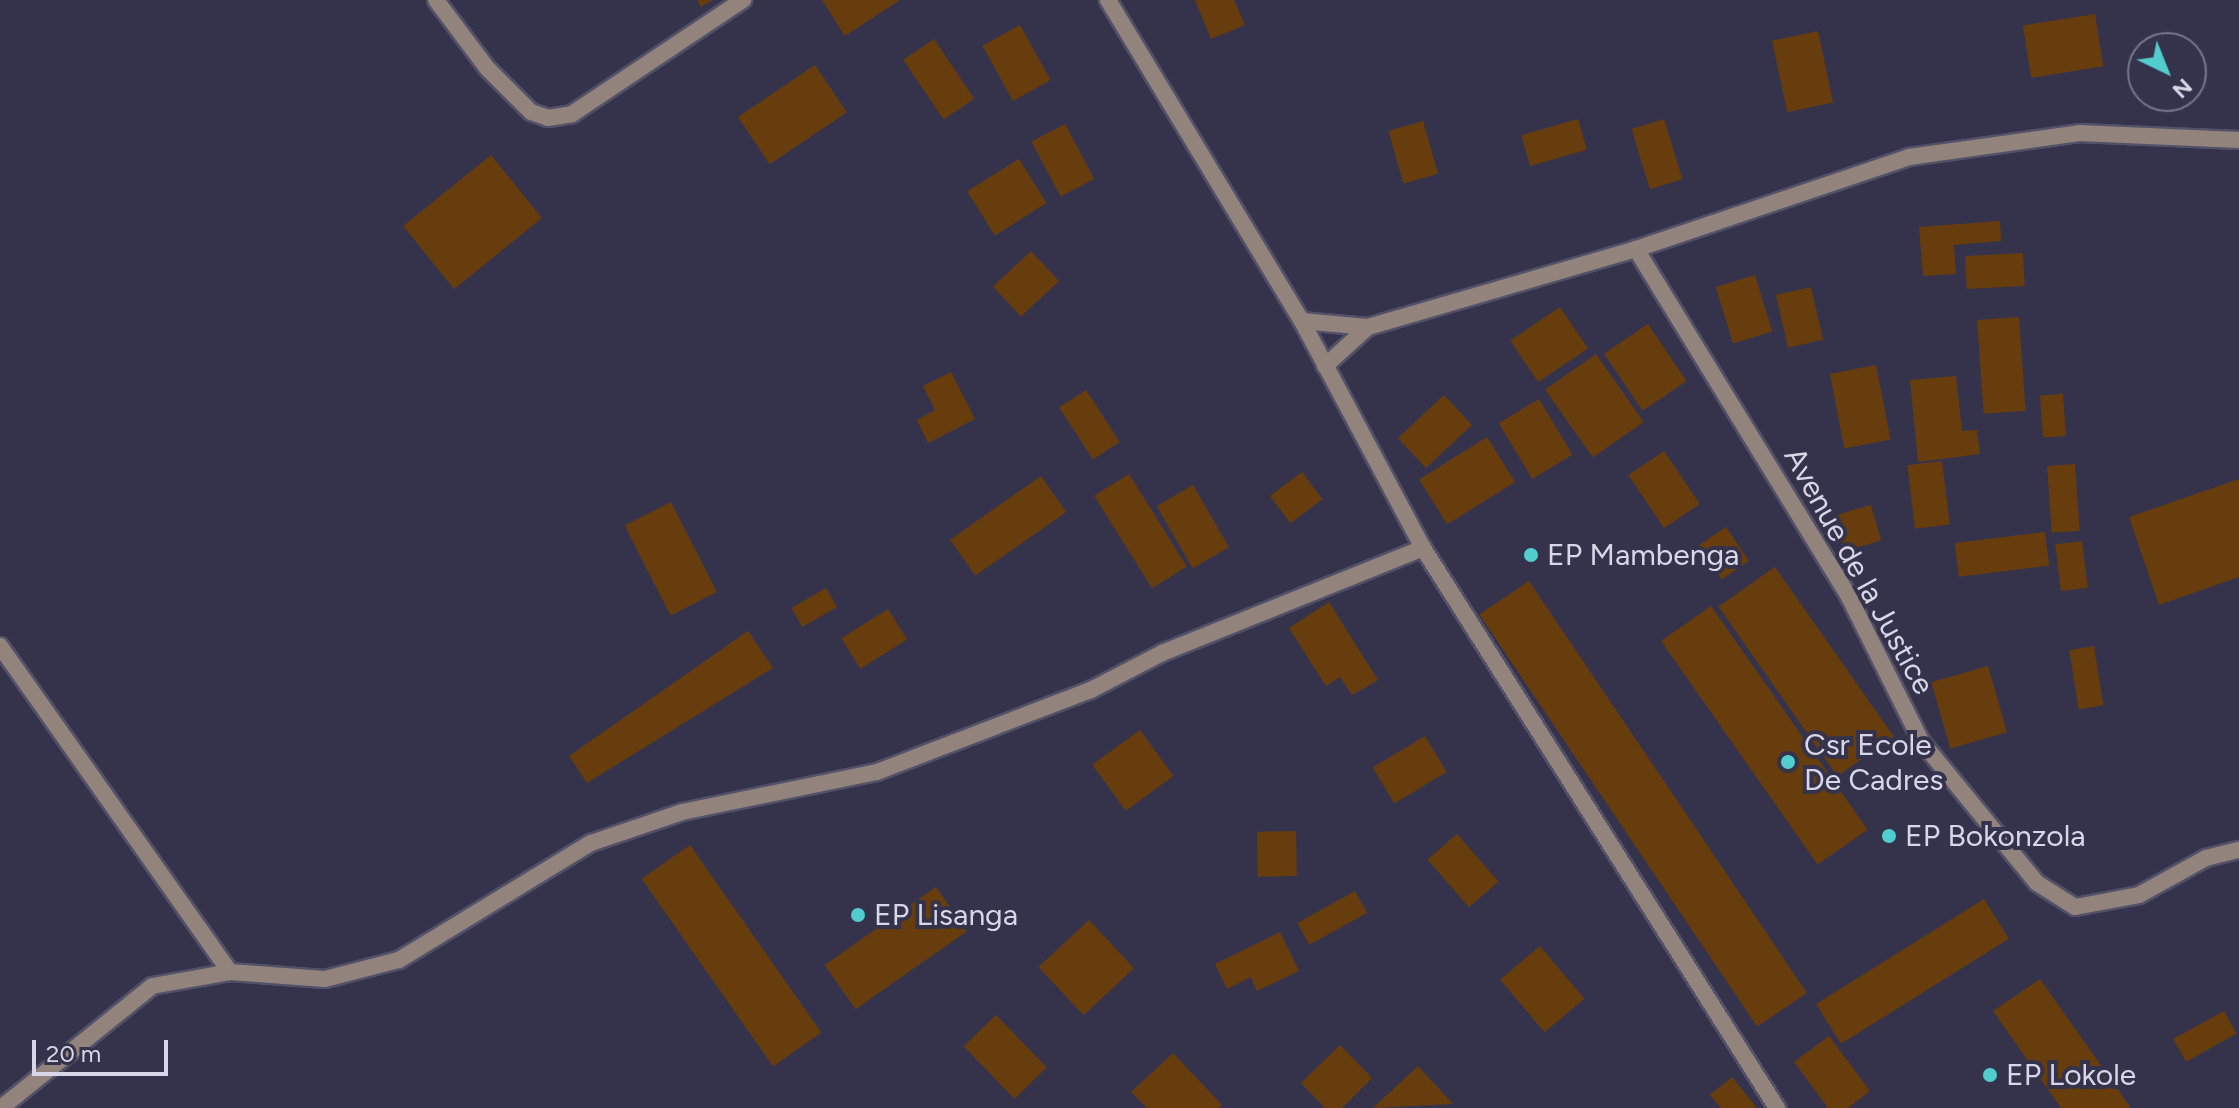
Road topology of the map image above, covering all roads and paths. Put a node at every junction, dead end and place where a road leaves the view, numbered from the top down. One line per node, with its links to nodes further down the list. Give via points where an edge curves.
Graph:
1 (436, 0): 2 (street, via 487,68 531,112 548,118 572,114)
2 (743, 0)
3 (1108, 0): 6 (street)
4 (2239, 140): 5 (street, via 2079,133 1909,157)
5 (1636, 249): 7 (street); 11 (street, Avenue de la Justice, via 1849,597 1921,741 2037,883 2075,907 2139,895 2206,858)
6 (1302, 321): 7 (street); 8 (street)
7 (1368, 327): 8 (street)
8 (1325, 366): 9 (street)
9 (1423, 548): 12 (street, via 1162,653 1091,690 877,772 682,812 591,843 399,960 325,979); 14 (street)
10 (0, 646): 12 (street)
11 (2239, 850)
12 (230, 972): 13 (street, via 152,986)
13 (1, 1108)
14 (1777, 1108)

